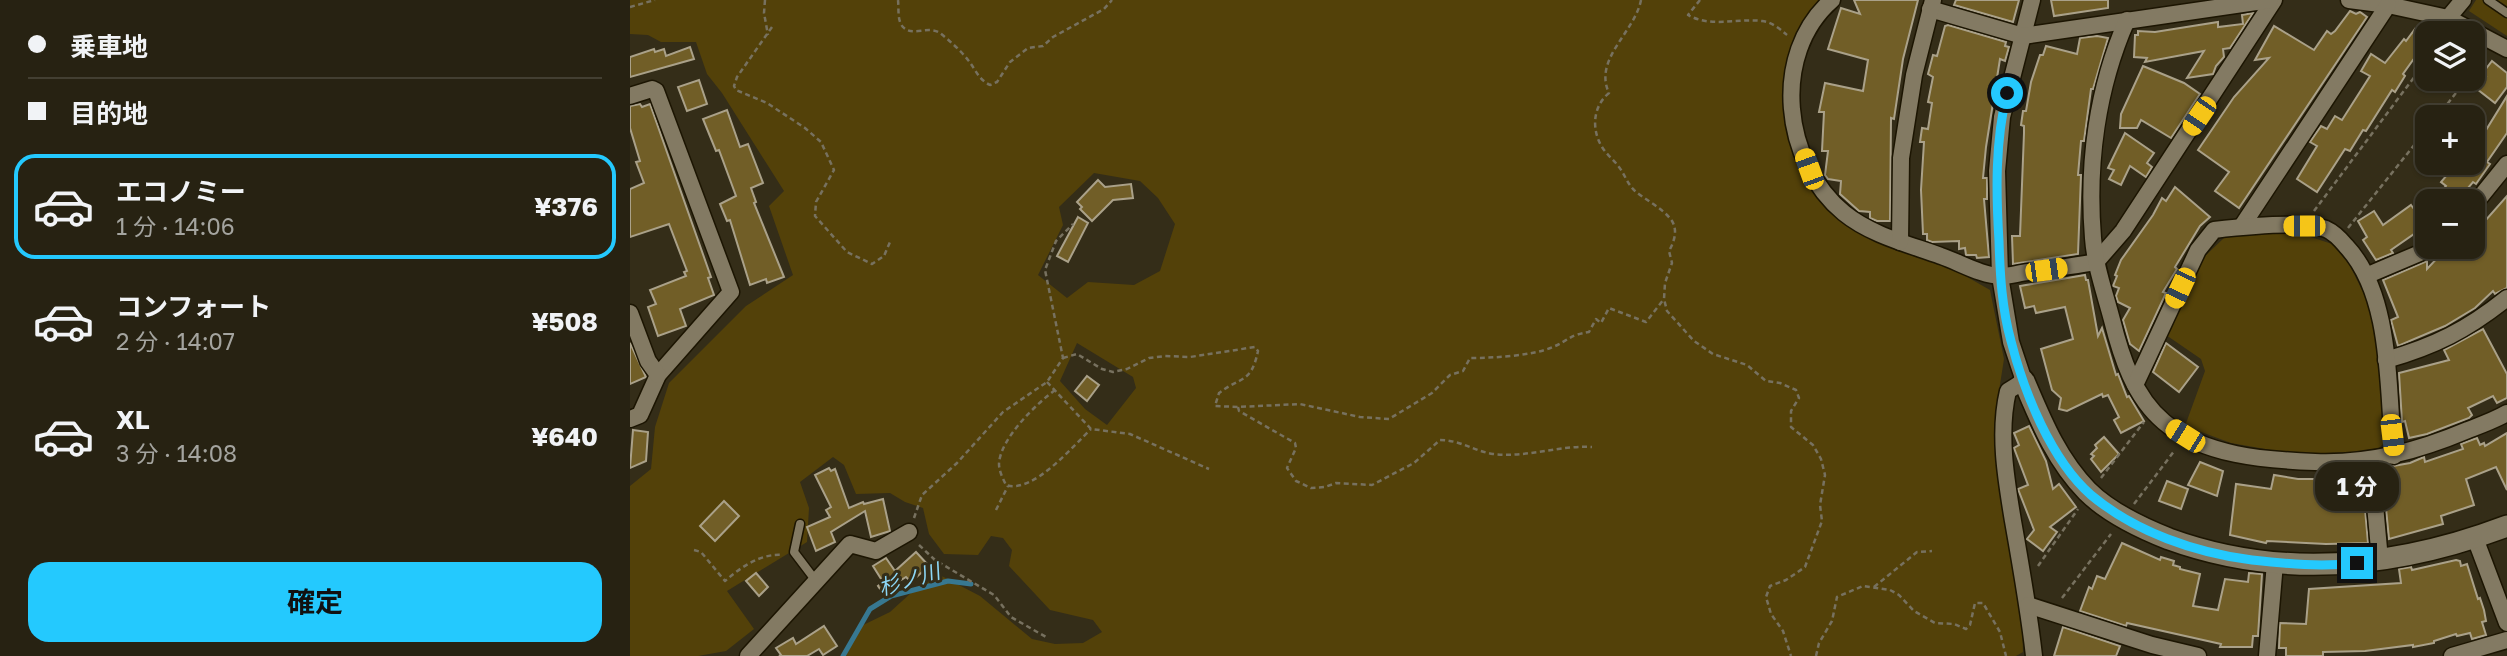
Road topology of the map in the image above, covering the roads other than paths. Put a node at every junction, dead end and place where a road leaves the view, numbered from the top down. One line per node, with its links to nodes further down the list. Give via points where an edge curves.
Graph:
1 (1832, 0): 18 (street, via 1812,22 1797,53 1790,91 1792,114 1818,184 1843,212)
2 (2032, 0): 12 (street)
3 (2272, 0): 11 (street); 20 (street, via 2123,231)
4 (2349, 0): 8 (street)
5 (2462, 0): 10 (street)
6 (2488, 0): 9 (lane)
7 (1931, 5): 12 (street); 18 (street, via 1913,75 1901,158)
8 (2388, 5): 10 (street); 17 (street)
9 (2507, 13)
10 (2448, 18): 13 (street)
11 (2127, 20): 12 (street); 20 (street, via 2102,98 2093,146)
12 (2023, 36): 22 (street, via 2001,117 1997,171)
13 (2507, 49)
14 (630, 96): 26 (street, via 656,91 731,292)
15 (2507, 164): 16 (street)
16 (2485, 191)
17 (2242, 226): 21 (street, via 2326,229 2355,255); 28 (street, via 2214,230 2197,250)
18 (1900, 242): 22 (street)
19 (2415, 255): 21 (street)
20 (2096, 262): 22 (street); 28 (street, via 2120,350)
21 (2368, 275): 25 (street)
22 (2000, 276): 27 (street, via 2011,342)
23 (2507, 298): 25 (street, via 2461,331)
24 (630, 313): 26 (street)
25 (2386, 360): 31 (street)
26 (658, 375): 30 (street, via 640,415)
27 (2024, 381): 38 (street, via 2056,451 2105,506 2154,533 2199,550); 40 (street, via 2008,391 2003,427 2010,503)
28 (2135, 384): 32 (street, via 2166,424 2219,449 2279,461)
29 (2507, 413): 31 (street)
30 (630, 419)
31 (2394, 456): 32 (street)
32 (2371, 461): 37 (street)
33 (800, 524): 39 (lane, via 794,552)
34 (2507, 526): 36 (street)
35 (909, 532): 39 (street, via 876,551 850,544)
36 (2475, 538): 37 (street); 41 (street)
37 (2380, 559): 38 (street, via 2335,566)
38 (2275, 562): 46 (street)
39 (816, 581): 43 (street)
40 (2028, 605): 44 (street); 45 (street)
41 (2507, 623)
42 (2507, 639): 47 (street)
43 (748, 656)
44 (2034, 656)
45 (2198, 656)
46 (2267, 656)
47 (2452, 656)

